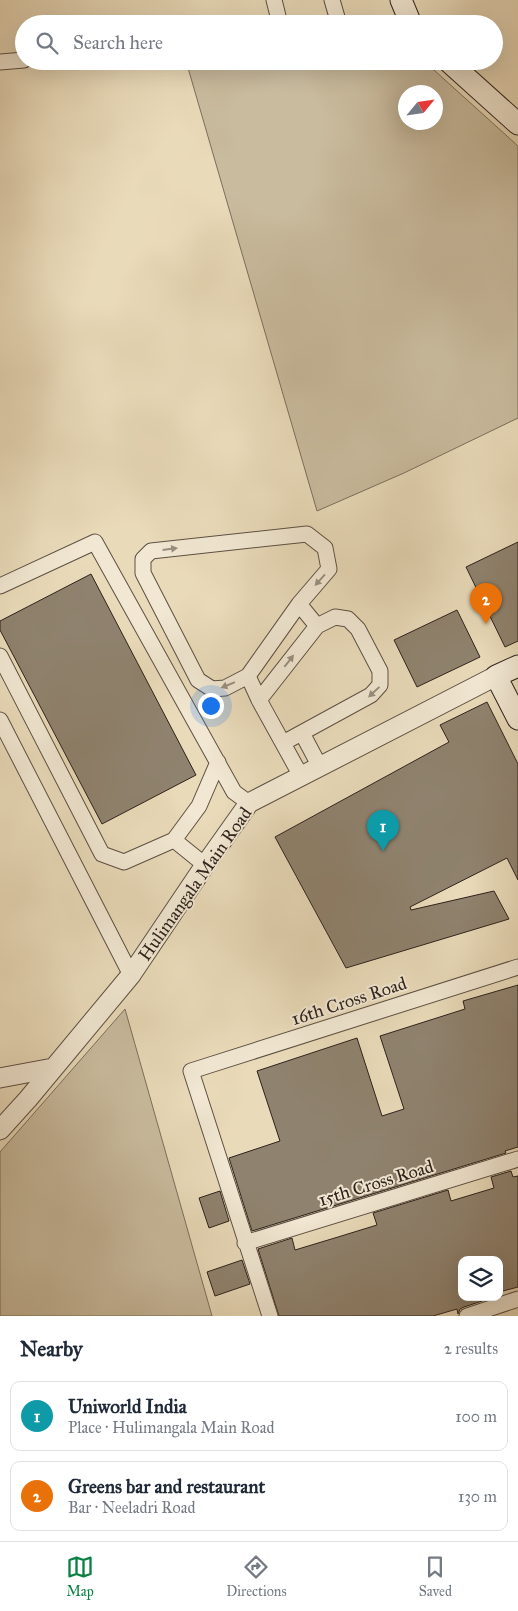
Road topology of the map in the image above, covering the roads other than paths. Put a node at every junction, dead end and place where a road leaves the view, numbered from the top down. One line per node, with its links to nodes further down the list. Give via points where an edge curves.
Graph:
1 (274, 0): 4 (street)
2 (332, 0): 5 (street)
3 (404, 1): 6 (main road)
4 (278, 15)
5 (336, 15)
6 (408, 15)
7 (15, 61): 8 (street)
8 (0, 62)
9 (458, 70): 10 (main road)
10 (518, 124)
11 (0, 586): 23 (street, via 95,542)
12 (299, 604): 13 (street); 16 (street); 16 (street, one-way to 12, via 225,688 212,689 198,680 144,573 143,559 151,551 307,534 325,548 329,569)
13 (317, 626): 18 (street, one-way to 13); 21 (street, one-way to 21, via 335,618 348,619 358,629 380,671 380,685 371,695)
14 (0, 656): 27 (street, via 102,854 124,862)
15 (518, 666): 17 (main road)
16 (248, 676): 18 (street)
17 (496, 676): 19 (main road); 24 (street, Hulimangala Main Road)
18 (259, 700): 22 (street)
19 (518, 719)
20 (0, 720): 30 (street)
21 (302, 733): 22 (street); 24 (street)
22 (283, 743): 25 (street)
23 (218, 762): 26 (street, via 234,792); 27 (street, via 199,806)
24 (320, 766): 25 (street, Hulimangala Main Road)
25 (301, 776): 26 (street, Hulimangala Main Road)
26 (249, 803): 28 (street, Hulimangala Main Road)
27 (174, 840): 28 (street)
28 (205, 865): 30 (street, Hulimangala Main Road)
29 (518, 967): 35 (street, 16th Cross Road, via 191,1071)
30 (131, 974): 31 (street, Hulimangala Main Road)
31 (53, 1068): 32 (street); 33 (street, Hulimangala Main Road)
32 (0, 1078)
33 (0, 1130)
34 (518, 1159): 35 (street, 15th Cross Road)
35 (246, 1244): 37 (street)
36 (518, 1299): 38 (street)
37 (270, 1316)
38 (468, 1316)

